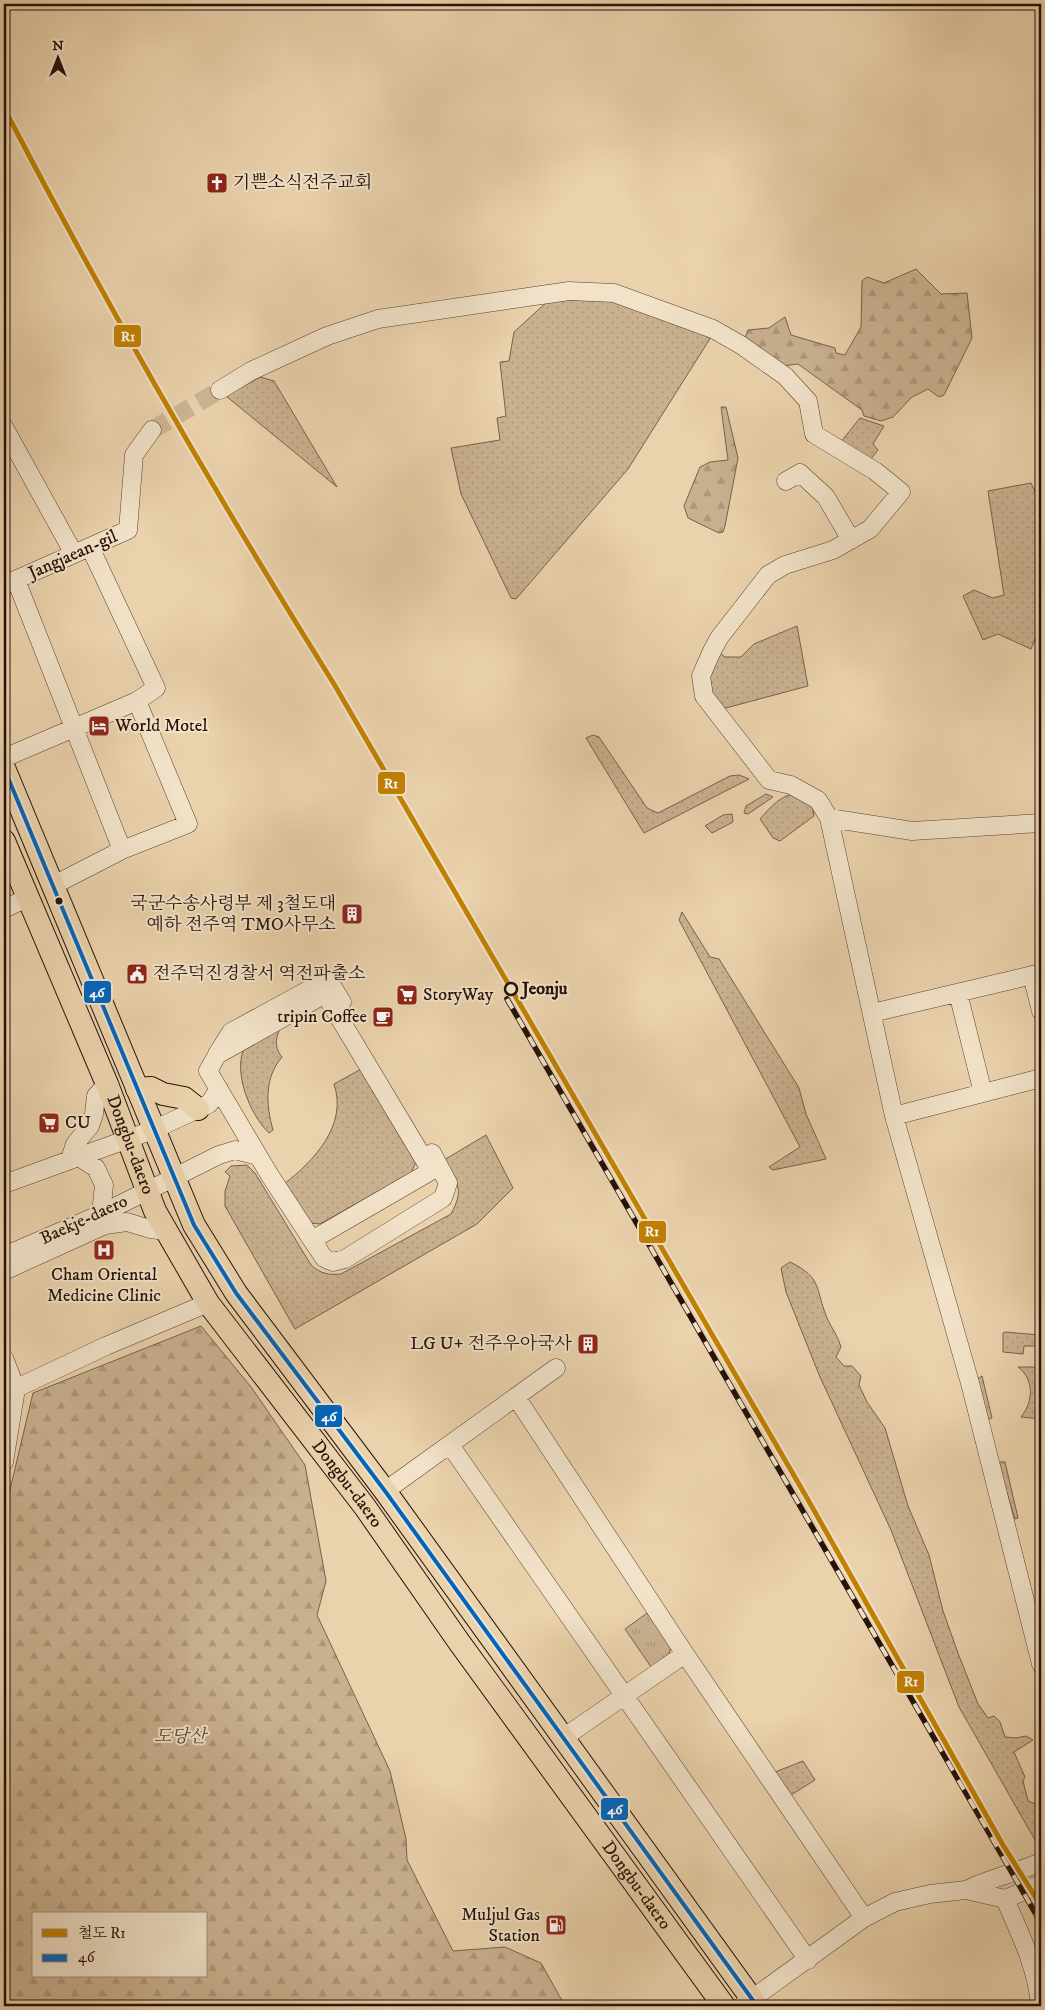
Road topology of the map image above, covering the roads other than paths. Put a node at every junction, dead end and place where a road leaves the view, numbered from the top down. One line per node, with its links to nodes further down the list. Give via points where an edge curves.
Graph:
1 (220, 390): 5 (street, via 251,371 327,336 378,319 568,291 614,293 713,329 742,345 784,376 808,401 814,434 875,471 901,492 870,529)
2 (4, 426): 6 (street)
3 (152, 430): 6 (street, Jangjaean-gil, via 134,455 128,530)
4 (786, 481): 5 (street, via 800,473 826,497)
5 (851, 540): 12 (street, via 833,550 785,565 768,575 719,638 700,676 704,696 769,780 791,785 818,800)
6 (82, 551): 7 (street, Jangjaean-gil); 8 (street, via 156,688)
7 (10, 583): 9 (street)
8 (137, 700): 9 (street); 15 (street, via 188,824)
9 (74, 726): 10 (street); 15 (street)
10 (4, 758)
11 (4, 768): 16 (main road, Dongbu-daero)
12 (829, 818): 13 (street, via 912,831); 22 (street)
13 (1041, 823)
14 (4, 841): 17 (main road, Dongbu-daero)
15 (122, 850): 16 (street)
16 (52, 886): 26 (main road, Dongbu-daero)
17 (27, 898): 18 (street); 25 (main road, Dongbu-daero)
18 (4, 909)
19 (1037, 974): 20 (street); 21 (street)
20 (958, 993): 22 (street); 28 (street)
21 (1041, 1011)
22 (872, 1013): 30 (street)
23 (217, 1055): 27 (street, via 208,1071); 40 (street, via 325,994 431,1171); 40 (street, via 231,1032 329,981 448,1183 443,1198 345,1259 333,1262 324,1258)
24 (1041, 1078): 28 (street)
25 (107, 1084): 32 (main road, Dongbu-daero); 34 (street, via 96,1096 90,1126 75,1144)
26 (137, 1089): 29 (main road, via 151,1088 184,1098); 31 (main road, Dongbu-daero)
27 (219, 1089): 29 (street, via 209,1104); 33 (street)
28 (983, 1093): 30 (street)
29 (198, 1109): 31 (street)
30 (894, 1116): 53 (street, via 970,1383)
31 (153, 1130): 32 (street); 35 (main road, Dongbu-daero)
32 (128, 1139): 34 (street); 37 (main road, Dongbu-daero)
33 (258, 1156): 35 (street, Baekje-daero, via 235,1150); 40 (street)
34 (74, 1158): 36 (street); 38 (street, via 96,1168 104,1185)
35 (173, 1178): 37 (street, Baekje-daero); 51 (main road, Dongbu-daero, via 194,1225 236,1293)
36 (4, 1184)
37 (147, 1191): 38 (street, Baekje-daero); 39 (main road, Dongbu-daero)
38 (101, 1214): 41 (street, Baekje-daero)
39 (167, 1231): 42 (street, via 127,1222 105,1225); 44 (main road, Dongbu-daero)
40 (312, 1240)
41 (15, 1251): 42 (street, Baekje-daero); 43 (street)
42 (51, 1252): 43 (street)
43 (4, 1271)
44 (208, 1303): 47 (street); 63 (main road, Dongbu-daero, via 365,1507 459,1642)
45 (4, 1358): 47 (street)
46 (556, 1368): 48 (street)
47 (10, 1391): 50 (street)
48 (516, 1398): 49 (street); 52 (street)
49 (450, 1445): 51 (street); 54 (street)
50 (4, 1462)
51 (385, 1491): 55 (main road, Dongbu-daero)
52 (686, 1654): 54 (street); 60 (street)
53 (1041, 1664)
54 (624, 1695): 55 (street); 61 (street)
55 (563, 1738): 62 (main road, Dongbu-daero)
56 (1041, 1862): 58 (street)
57 (1041, 1884): 59 (street)
58 (966, 1890): 59 (street); 60 (street, via 895,1902)
59 (1005, 1899): 64 (street, via 1031,1958)
60 (864, 1918): 61 (street)
61 (808, 1960): 62 (street)
62 (750, 2004)
63 (724, 2006)
64 (1040, 2006)

